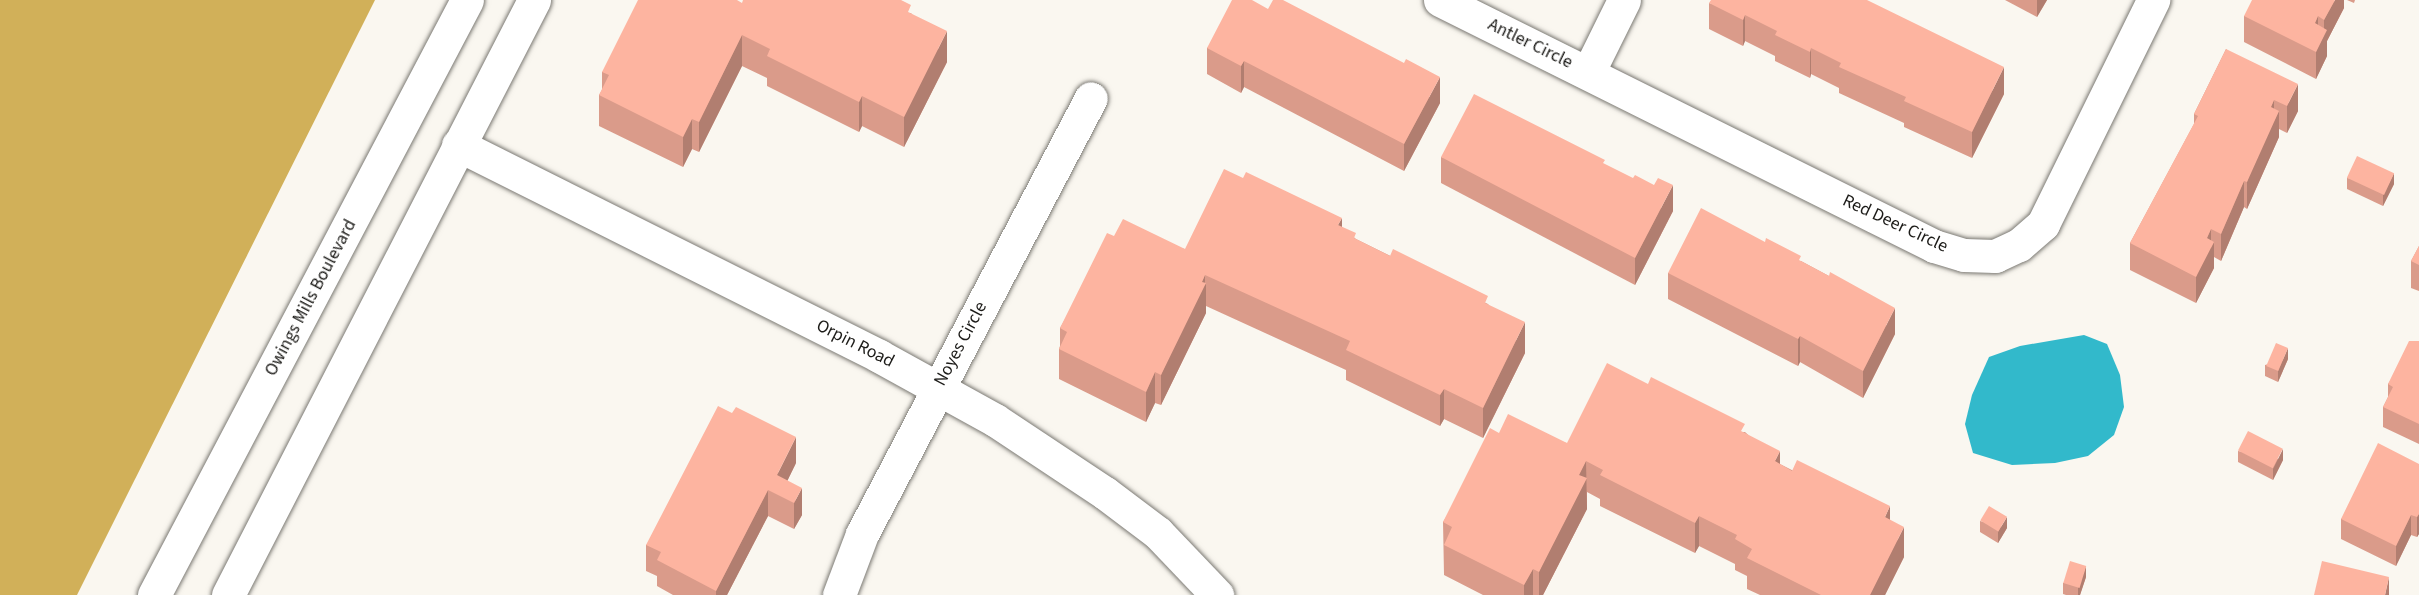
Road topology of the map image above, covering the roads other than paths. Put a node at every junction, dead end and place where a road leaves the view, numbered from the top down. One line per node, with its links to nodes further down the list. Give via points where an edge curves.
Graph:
1 (467, 0): 10 (street, Owings Mills Boulevard)
2 (534, 0): 8 (street)
3 (1440, 0): 6 (street, Antler Circle)
4 (1624, 0): 6 (street)
5 (2153, 0): 6 (street, Red Deer Circle, via 2043,224 2019,245 1995,256 1964,255 1934,246)
6 (1588, 73)
7 (1091, 98): 9 (street, Noyes Circle)
8 (458, 145): 9 (street, Orpin Road); 11 (street)
9 (938, 388): 12 (street, Noyes Circle, via 862,534); 13 (street, Orpin Road, via 1105,493 1158,533)
10 (154, 595)
11 (228, 595)
12 (839, 595)
13 (1217, 595)

